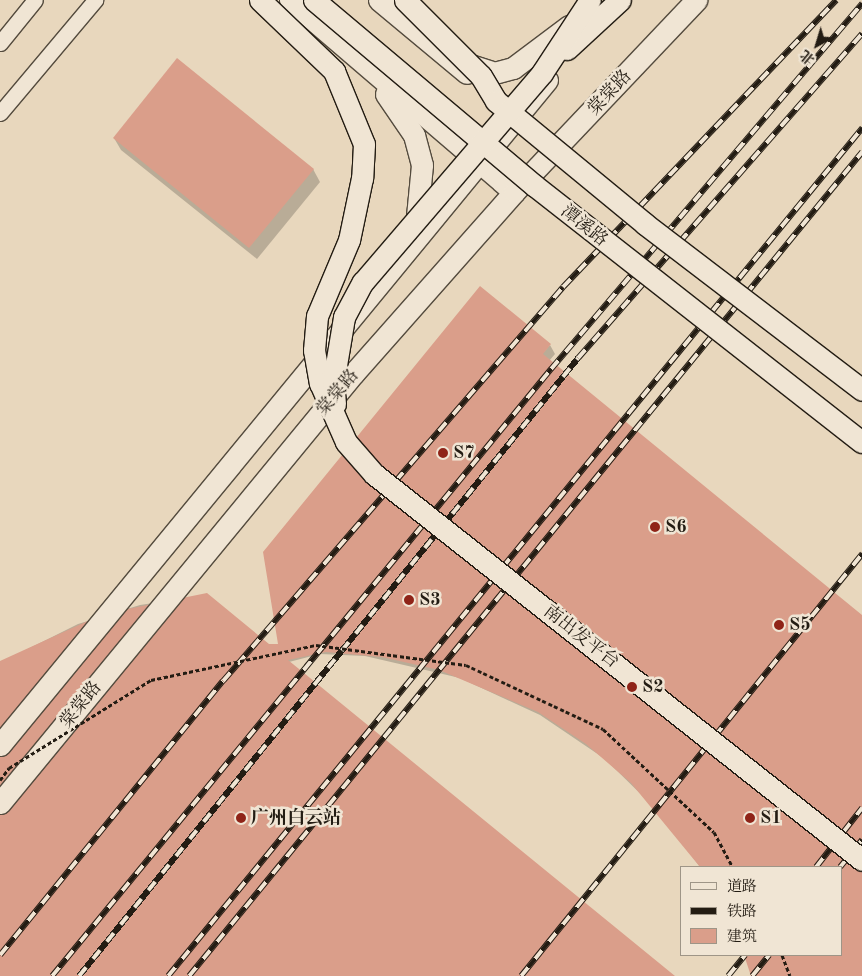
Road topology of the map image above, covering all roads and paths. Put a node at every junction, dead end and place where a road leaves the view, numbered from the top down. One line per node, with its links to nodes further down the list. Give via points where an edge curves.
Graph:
1 (35, 0): 13 (street)
2 (94, 0): 18 (street)
3 (260, 0): 25 (street, 南出发平台, bridge, via 334,71 364,144 362,178 348,240 317,316 314,350 320,382)
4 (290, 0): 15 (street)
5 (314, 0): 26 (street, 潭溪路, bridge, via 541,191)
6 (368, 0): 17 (street, via 440,62)
7 (379, 0): 14 (street)
8 (405, 0): 17 (street, bridge, via 480,76)
9 (590, 0): 16 (street, bridge)
10 (602, 0): 14 (street, via 532,58 513,68 494,73 474,68); 19 (street, 棠棠路)
11 (620, 0): 16 (street, bridge)
12 (696, 0): 20 (street, 棠棠路)
13 (0, 43)
14 (433, 45): 19 (street)
15 (371, 70): 21 (street); 23 (street, via 414,135 422,165)
16 (542, 73): 25 (street, bridge, via 364,282 344,317 333,383)
17 (496, 101): 24 (street, bridge, via 645,224)
18 (2, 106)
19 (521, 116): 20 (street); 21 (street, 棠棠路)
20 (560, 146): 22 (street, 棠棠路)
21 (480, 165): 22 (street); 23 (street, 棠棠路)
22 (514, 192): 29 (street, 棠棠路, via 353,374)
23 (412, 246): 27 (street, 棠棠路)
24 (862, 390)
25 (337, 421): 30 (street, 南出发平台, bridge, via 346,442 374,474)
26 (862, 442)
27 (0, 745)
28 (0, 780): 31 (path, bridge, via 10,768 152,680 316,645 466,664 603,729 714,832)
29 (0, 804)
30 (862, 860)
31 (732, 866)
32 (782, 956): 33 (path)
33 (790, 976)

